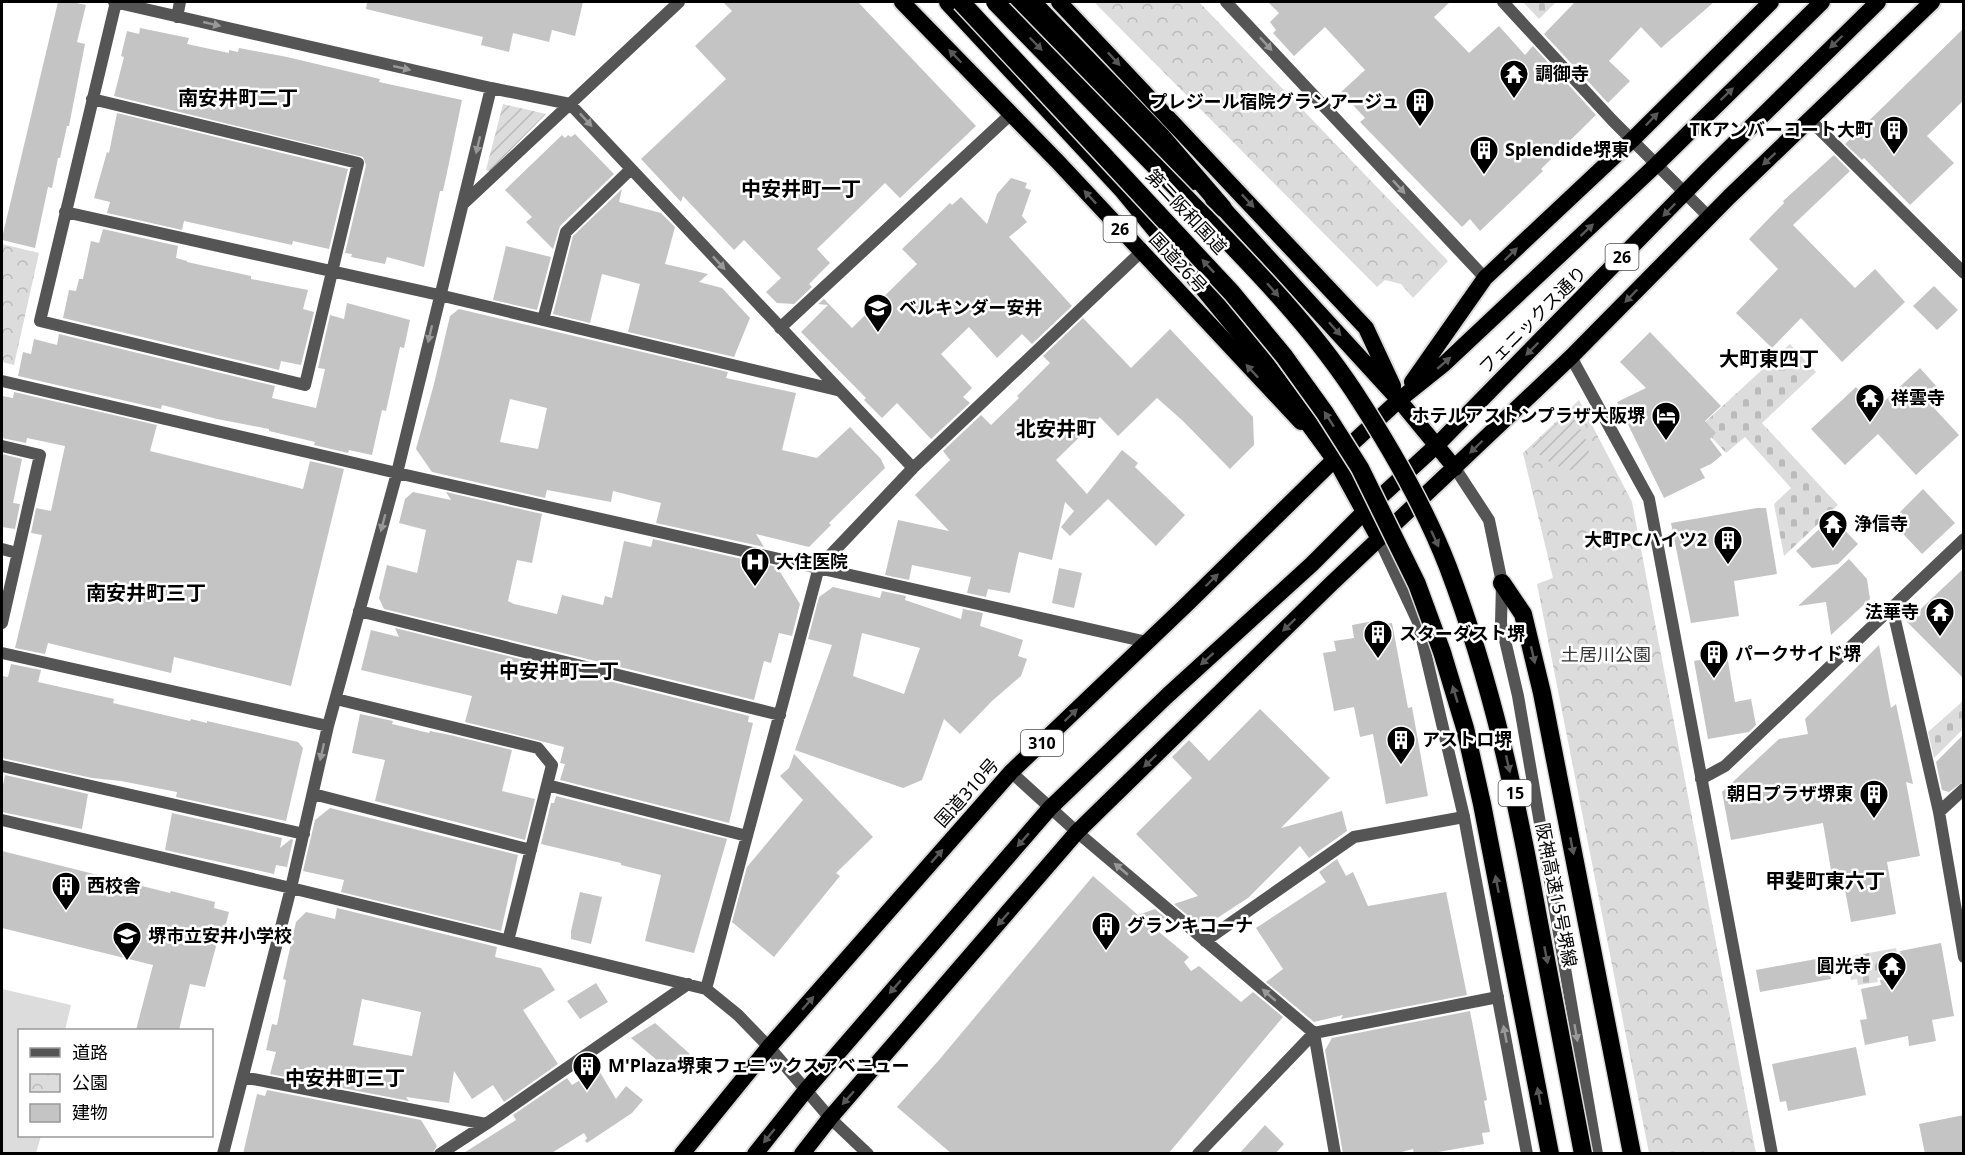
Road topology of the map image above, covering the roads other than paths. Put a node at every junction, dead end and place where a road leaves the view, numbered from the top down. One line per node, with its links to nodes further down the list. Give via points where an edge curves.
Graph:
1 (115, 2): 17 (street); 19 (street)
2 (180, 2): 17 (street)
3 (679, 2): 20 (street)
4 (902, 2): 21 (highway, 国道26号 / 26, one-way to 4)
5 (948, 2): 45 (highway, via 1122,189 1261,358)
6 (961, 2): 47 (highway, 第二阪和国道 / 26, one-way to 6, bridge, via 1298,375 1232,292)
7 (995, 2): 44 (highway, 第二阪和国道, one-way to 44, bridge, via 1254,268 1310,332)
8 (1017, 2): 28 (highway, via 1144,141)
9 (1032, 2): 28 (highway, via 1162,136)
10 (1059, 2): 41 (highway, one-way to 41, via 1366,328)
11 (1226, 2): 34 (street, one-way to 34)
12 (1503, 2): 23 (street)
13 (1772, 2): 23 (highway, 26, one-way to 13)
14 (1822, 2): 24 (highway, フェニックス通り / 26, one-way to 14)
15 (1878, 2): 26 (highway, フェニックス通り / 26, one-way to 26)
16 (1932, 2): 22 (highway, 26)
17 (177, 16): 18 (street, one-way to 18)
18 (491, 88): 20 (street); 27 (street, one-way to 27)
19 (92, 99): 29 (street); 32 (street, via 358,163)
20 (570, 104): 25 (street, one-way to 25); 27 (street)
21 (1011, 114): 31 (highway, 国道26号 / 26, one-way to 21); 37 (street)
22 (1810, 120): 30 (highway, 26, one-way to 30); 33 (street)
23 (1632, 140): 24 (street); 34 (highway, 26, one-way to 23)
24 (1657, 165): 26 (street); 41 (highway, フェニックス通り / 26, one-way to 24, via 1444,364)
25 (631, 169): 36 (street, via 566,232); 37 (street, one-way to 37)
26 (1685, 193): 30 (street); 42 (highway, フェニックス通り / 26, one-way to 42)
27 (464, 203): 35 (street)
28 (1223, 207): 41 (highway, one-way to 41)
29 (66, 212): 32 (street); 32 (street, via 40,321 305,385)
30 (1710, 218): 38 (highway, 26, one-way to 38)
31 (1141, 252): 45 (highway, 国道26号 / 26, one-way to 31); 46 (street)
32 (332, 272): 35 (street)
33 (1964, 273)
34 (1485, 278): 41 (highway, 26)
35 (439, 296): 36 (street); 49 (street, one-way to 49)
36 (543, 320): 40 (street)
37 (780, 328): 40 (street)
38 (1571, 357): 48 (highway, 26, one-way to 48); 67 (street, via 1649,499)
39 (2, 381): 49 (street)
40 (839, 390): 46 (street)
41 (1399, 400): 42 (highway); 45 (highway, フェニックス通り / 26)
42 (1437, 445): 48 (highway); 50 (highway, フェニックス通り / 26)
43 (2, 446): 54 (street, via 40,455)
44 (1389, 449): 102 (highway, 阪神高速15号堺線 / 15, one-way to 102, bridge, via 1447,564 1498,720)
45 (1335, 459): 50 (highway, 国道26号 / 26); 60 (highway, 国道310号 / 310, one-way to 45)
46 (913, 468): 55 (street)
47 (1360, 468): 101 (highway, 15, one-way to 47, bridge, via 1465,728 1417,584)
48 (1455, 468): 51 (highway, 26); 56 (street, via 1489,520)
49 (397, 473): 55 (street); 58 (street, one-way to 58)
50 (1365, 511): 51 (highway, 国道26号 / 26); 71 (highway, one-way to 71)
51 (1379, 539): 73 (street, via 1418,622); 75 (highway, one-way to 75)
52 (1964, 539): 57 (street)
53 (2, 549): 54 (street)
54 (17, 553): 59 (street)
55 (819, 567): 60 (street); 63 (street)
56 (1502, 583): 103 (street, one-way to 103, via 1501,623 1518,696); 104 (highway, one-way to 104, via 1523,614 1544,704)
57 (1892, 607): 67 (street, via 1725,766); 72 (street)
58 (359, 611): 62 (street); 63 (street)
59 (2, 623)
60 (1147, 642): 66 (highway, 国道310号 / 310, one-way to 60)
61 (2, 653): 64 (street)
62 (336, 699): 64 (street); 68 (street, via 538,748 552,765)
63 (780, 715): 77 (street)
64 (328, 726): 70 (street, one-way to 70)
65 (2, 766): 76 (street)
66 (1011, 772): 71 (street); 87 (highway, 国道310号 / 310, one-way to 66)
67 (1701, 779): 105 (street)
68 (547, 785): 77 (street); 78 (street)
69 (1964, 789): 72 (street)
70 (313, 794): 76 (street); 78 (street)
71 (1050, 808): 75 (street); 89 (highway, one-way to 89)
72 (1939, 812): 82 (street)
73 (1464, 817): 81 (street, via 1354,837); 85 (street)
74 (2, 820): 79 (street)
75 (1077, 832): 81 (street, one-way to 75); 90 (highway, one-way to 90)
76 (304, 834): 79 (street)
77 (747, 836): 84 (street)
78 (531, 850): 80 (street)
79 (291, 888): 80 (street); 88 (street)
80 (508, 941): 83 (street)
81 (1205, 941): 86 (street, one-way to 81)
82 (1964, 957)
83 (688, 984): 84 (street); 91 (street)
84 (706, 989): 87 (street)
85 (1498, 997): 86 (street); 100 (street, one-way to 85)
86 (1314, 1034): 98 (street); 99 (street)
87 (769, 1047): 89 (street); 94 (highway, 国道310号 / 310)
88 (243, 1077): 91 (street); 92 (street)
89 (806, 1090): 90 (street); 95 (highway, one-way to 95)
90 (830, 1118): 96 (highway); 97 (street)
91 (486, 1124): 93 (street)
92 (223, 1154)
93 (440, 1154)
94 (682, 1154)
95 (755, 1154)
96 (802, 1154)
97 (868, 1154)
98 (1198, 1154)
99 (1335, 1154)
100 (1527, 1154)
101 (1550, 1154)
102 (1583, 1154)
103 (1597, 1154)
104 (1632, 1154)
105 (1772, 1154)

